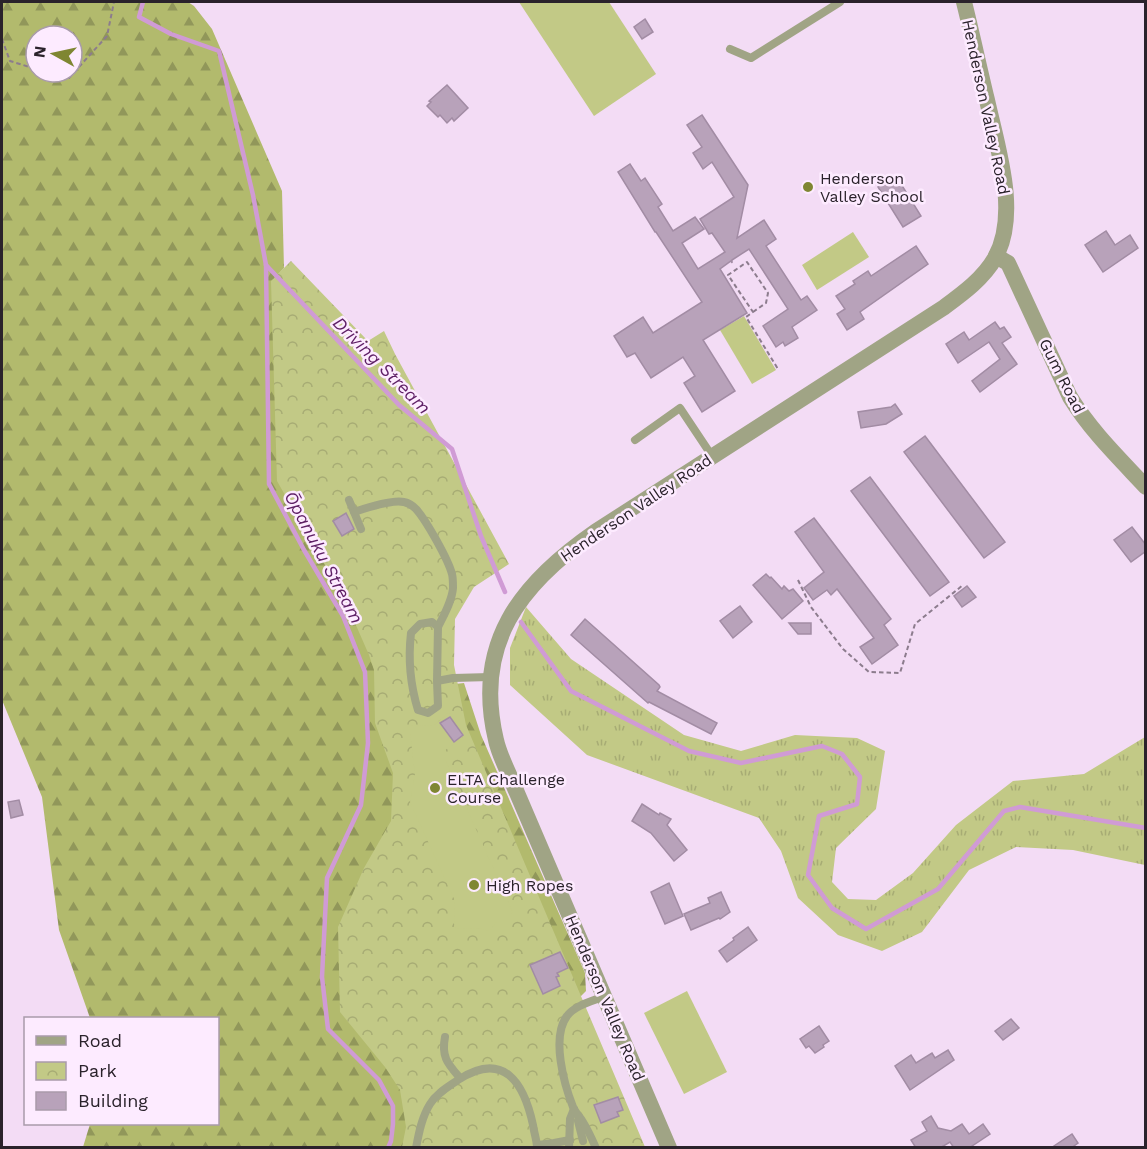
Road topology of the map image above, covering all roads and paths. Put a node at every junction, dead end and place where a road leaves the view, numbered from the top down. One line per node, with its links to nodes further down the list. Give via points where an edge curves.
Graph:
1 (114, 2): 6 (path, via 107,36)
2 (840, 2): 5 (lane, via 751,58)
3 (964, 2): 8 (street, Henderson Valley Road, via 1005,188 1005,223)
4 (2, 39): 7 (path, via 10,61)
5 (730, 49)
6 (84, 61)
7 (24, 65)
8 (996, 256): 12 (street, Henderson Valley Road, via 979,279 943,308); 13 (street, Gum Road, via 1008,263 1075,405)
9 (753, 312): 9 (path, via 728,275 747,262 768,293 766,303); 10 (path, via 746,316)
10 (778, 369)
11 (635, 440): 12 (lane, via 680,408)
12 (712, 456): 20 (street, Henderson Valley Road, via 587,538 546,571 506,624)
13 (1146, 487)
14 (349, 500): 15 (lane)
15 (354, 512): 16 (lane); 19 (lane, via 401,501 415,508 452,574 453,589)
16 (361, 529)
17 (798, 580): 18 (path, via 811,607 843,649 869,672 900,674 915,624)
18 (963, 585)
19 (438, 627): 21 (lane); 21 (lane, via 432,622 420,624 411,633 410,676 418,710 428,713 438,706)
20 (490, 677): 21 (lane); 22 (street, Henderson Valley Road, via 496,742)
21 (436, 681)
22 (604, 996): 25 (lane, via 578,1007 562,1026 559,1052); 31 (street, Henderson Valley Road)
23 (445, 1037): 24 (lane, via 447,1061)
24 (460, 1078): 28 (lane, via 489,1068 510,1075 531,1114); 29 (lane, via 431,1102 420,1126)
25 (574, 1109): 26 (lane); 27 (lane); 30 (lane)
26 (583, 1141)
27 (570, 1144): 28 (lane)
28 (538, 1146)
29 (416, 1148)
30 (596, 1148)
31 (669, 1148)

